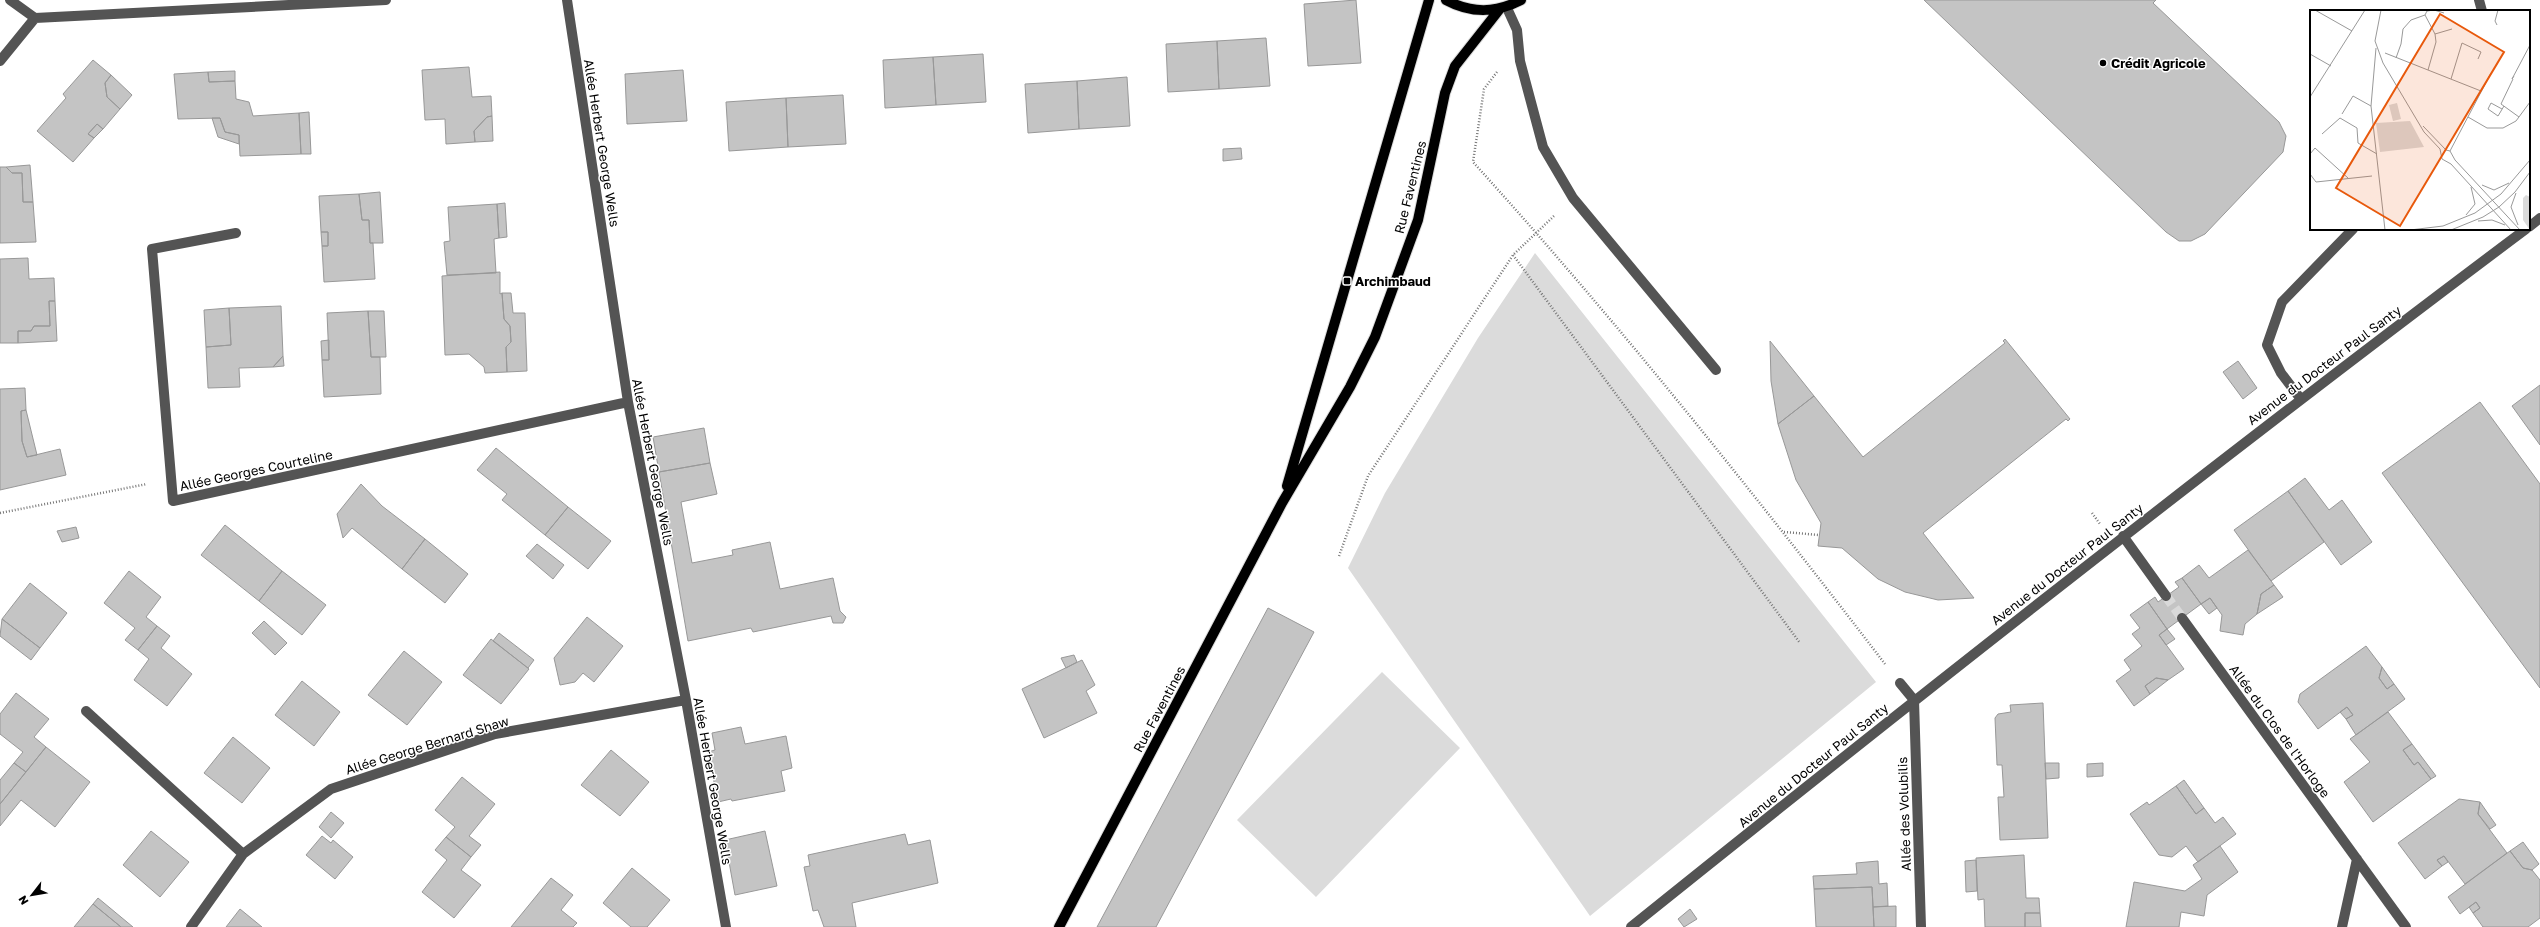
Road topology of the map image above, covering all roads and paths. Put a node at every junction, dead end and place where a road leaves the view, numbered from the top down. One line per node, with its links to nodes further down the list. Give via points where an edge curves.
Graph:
1 (10, 0): 10 (street)
2 (386, 0): 10 (street)
3 (567, 0): 22 (street, Allée Herbert George Wells)
4 (1429, 0): 24 (main road, Rue Faventines)
5 (1446, 0): 8 (main road, Rue Faventines, via 1463,8 1481,11)
6 (1521, 0): 8 (main road, Rue Faventines)
7 (2479, 0): 9 (street)
8 (1503, 9): 12 (street, via 1517,30); 24 (main road, Rue Faventines, via 1455,66 1445,93 1418,220 1375,337 1350,387)
9 (2482, 10)
10 (35, 18): 11 (street)
11 (0, 61)
12 (1520, 61): 17 (path, via 1502,66 1484,88 1473,162); 20 (street, via 1543,147 1573,198)
13 (2540, 218): 14 (street)
14 (2530, 226)
15 (2353, 230): 21 (street, via 2282,302 2267,345 2281,373)
16 (2525, 230): 21 (street, Avenue du Docteur Paul Santy)
17 (1537, 232): 19 (path); 26 (path)
18 (236, 233): 23 (street, Allée Georges Courteline, via 152,249)
19 (1513, 255): 29 (path, via 1368,476); 32 (path)
20 (1716, 370)
21 (2300, 398): 28 (street, Avenue du Docteur Paul Santy)
22 (628, 402): 23 (street, Allée Georges Courteline, via 173,501); 34 (street, Allée Herbert George Wells)
23 (171, 479): 25 (path)
24 (1282, 503): 41 (main road, Rue Faventines)
25 (0, 513)
26 (1784, 532): 27 (path); 33 (path)
27 (1819, 535)
28 (2123, 536): 30 (street); 35 (street, Avenue du Docteur Paul Santy)
29 (1339, 556)
30 (2166, 596)
31 (2182, 618): 38 (street, Allée du Clos de l'Horloge)
32 (1800, 643)
33 (1900, 683): 35 (street)
34 (686, 700): 37 (street, Allée George Bernard Shaw, via 495,734 331,789); 40 (street, Allée Herbert George Wells)
35 (1914, 700): 42 (street, Avenue du Docteur Paul Santy); 43 (street, Allée des Volubilis)
36 (86, 711): 37 (street)
37 (243, 854): 39 (street, Allée George Bernard Shaw)
38 (2357, 859): 44 (street); 45 (street, Allée du Clos de l'Horloge)
39 (191, 927)
40 (726, 927)
41 (1059, 927)
42 (1631, 927)
43 (1921, 927)
44 (2342, 927)
45 (2406, 927)

